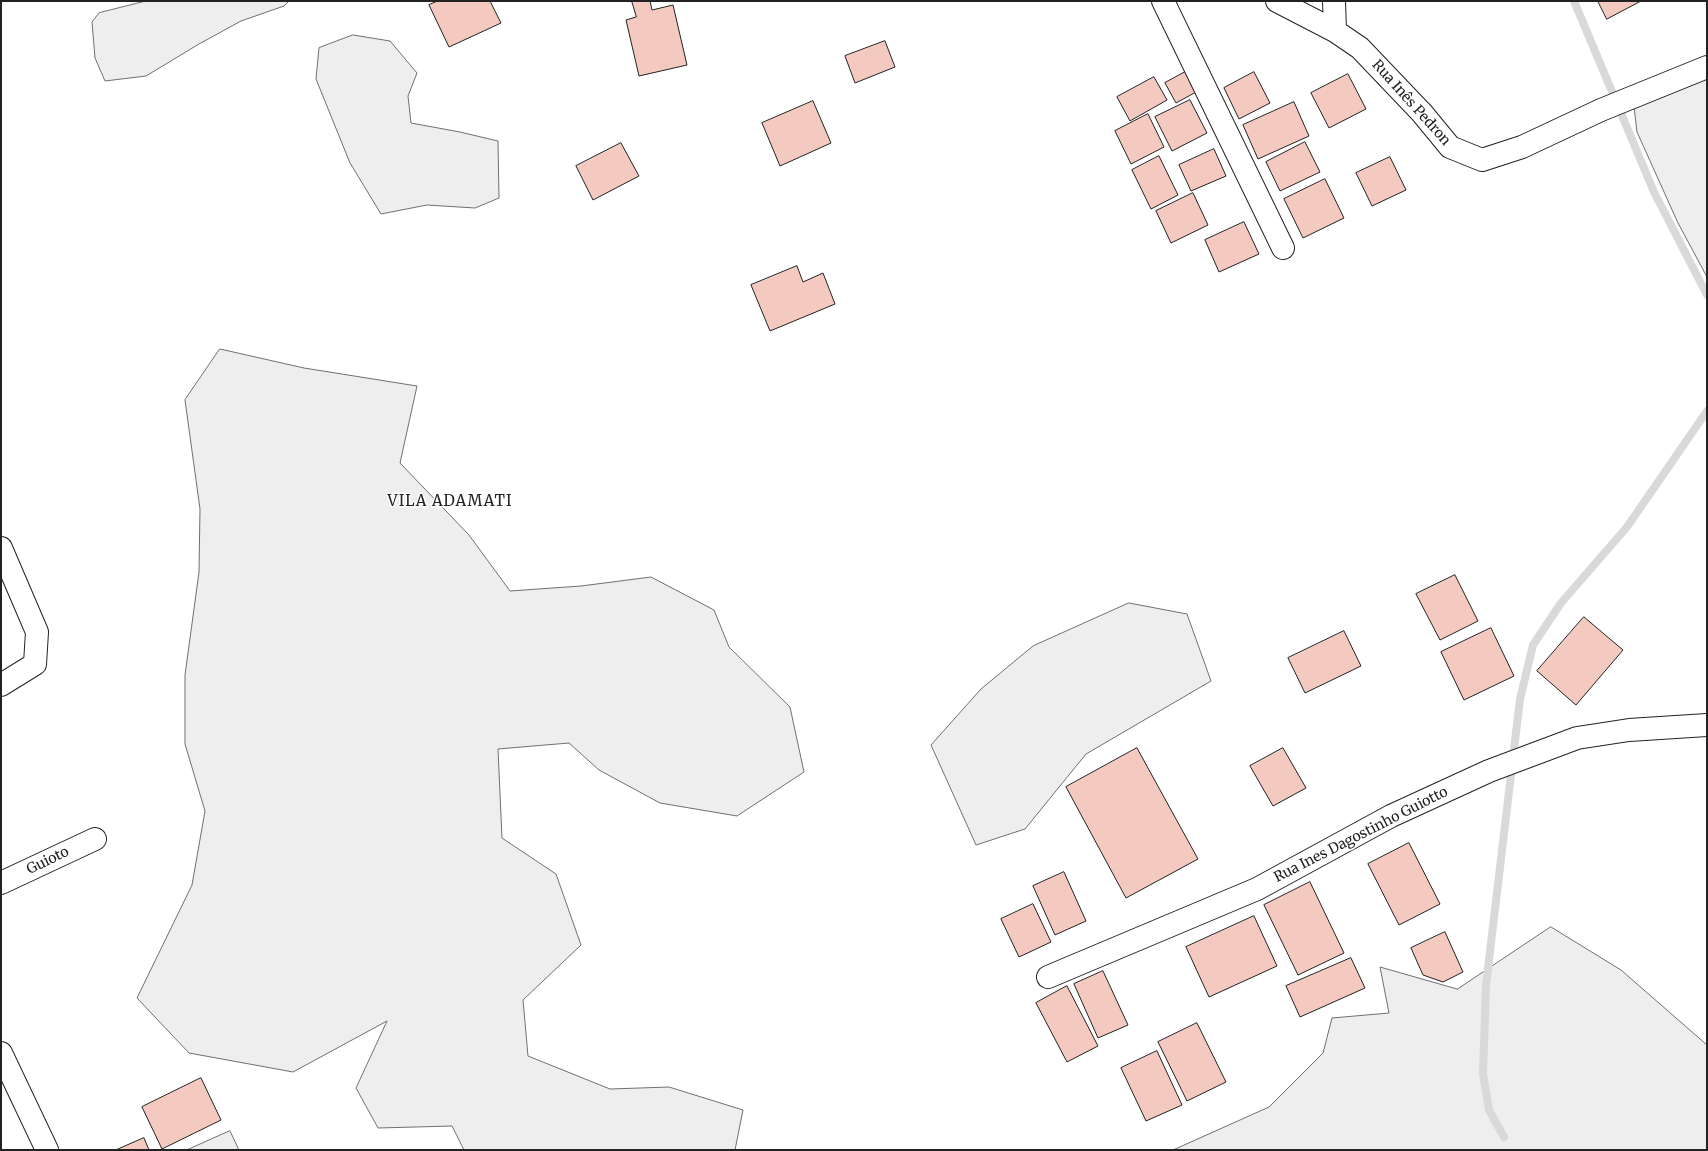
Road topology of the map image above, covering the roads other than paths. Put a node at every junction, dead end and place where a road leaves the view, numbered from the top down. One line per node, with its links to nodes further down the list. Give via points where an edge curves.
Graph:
1 (1163, 1): 6 (street)
2 (1277, 1): 4 (street, Rua Inês Pedron)
3 (1334, 1): 4 (street)
4 (1335, 31): 5 (street, Rua Inês Pedron, via 1360,48 1422,112 1450,147 1482,160 1522,147 1633,96)
5 (1707, 67)
6 (1283, 248)
7 (1, 548): 8 (street, via 36,632 35,664)
8 (1, 685)
9 (1707, 725): 12 (street, Rua Ines Dagostinho Guiotto, via 1629,730 1577,738 1525,757 1391,816 1257,889)
10 (96, 839): 11 (street, Guioto)
11 (1, 883)
12 (1048, 977)
13 (1, 1053): 14 (street)
14 (47, 1150)

